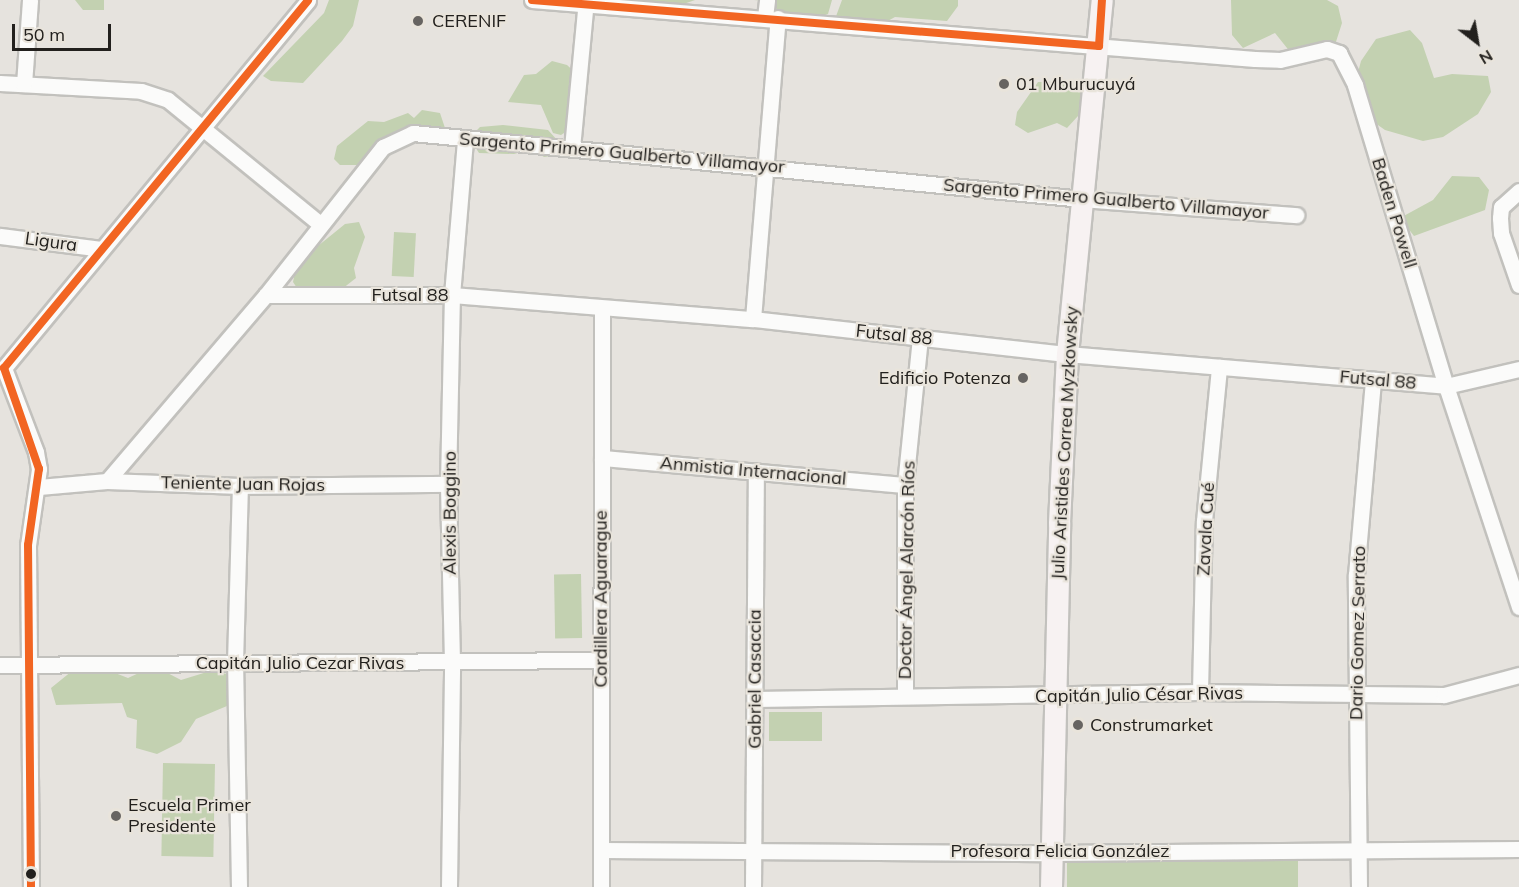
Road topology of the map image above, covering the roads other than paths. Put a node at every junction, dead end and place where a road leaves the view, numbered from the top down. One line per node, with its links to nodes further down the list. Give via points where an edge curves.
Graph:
1 (30, 0): 10 (street)
2 (308, 0): 11 (street)
3 (532, 0): 6 (street)
4 (767, 0): 7 (street)
5 (1102, 0): 8 (street, Julio Aristides Correa Myzkowsky)
6 (585, 3): 7 (street); 13 (street)
7 (771, 17): 8 (street); 14 (street)
8 (1099, 46): 16 (street, Julio Aristides Correa Myzkowsky); 32 (street, Baden Powell, via 1263,60 1327,50 1339,53 1355,85)
9 (0, 83): 10 (street)
10 (24, 84): 11 (street, via 141,92 168,100)
11 (206, 128): 18 (street); 20 (street)
12 (465, 140): 13 (street, Sargento Primero Gualberto Villamayor); 18 (street, Sargento Primero Gualberto Villamayor, via 413,134 397,138 383,147); 23 (street, Alexis Boggino)
13 (572, 148): 14 (street, Sargento Primero Gualberto Villamayor)
14 (768, 165): 16 (street, Sargento Primero Gualberto Villamayor); 25 (street)
15 (1519, 191): 21 (street, via 1501,207 1500,218 1501,233)
16 (1082, 199): 17 (street, Sargento Primero Gualberto Villamayor); 27 (street, Julio Aristides Correa Myzkowsky)
17 (1296, 215)
18 (320, 224): 22 (street, Sargento Primero Gualberto Villamayor)
19 (0, 236): 20 (street, Ligura)
20 (101, 249): 29 (street)
21 (1519, 285)
22 (266, 295): 23 (street, Futsal 88); 35 (street, Sargento Primero Gualberto Villamayor)
23 (452, 295): 24 (street, Futsal 88); 36 (street, Alexis Boggino)
24 (602, 310): 25 (street, Futsal 88); 33 (street, Cordillera Aguarague)
25 (753, 319): 26 (street, Futsal 88)
26 (920, 337): 27 (street, Futsal 88); 37 (street, Doctor Ángel Alarcón Ríos)
27 (1067, 354): 28 (street, Futsal 88); 50 (street, Julio Aristides Correa Myzkowsky)
28 (1220, 367): 31 (street, Futsal 88); 47 (street, Zavala Cué, via 1204,521)
29 (2, 368): 39 (street, via 36,452)
30 (1519, 369): 32 (street, Futsal 88)
31 (1373, 380): 32 (street, Futsal 88); 48 (street, Dario Gomez Serrato, via 1356,575)
32 (1446, 386): 40 (street, Baden Powell)
33 (602, 458): 34 (street, Anmistia Internacional); 41 (street, Cordillera Aguarague)
34 (756, 471): 37 (street, Anmistia Internacional); 51 (street, Gabriel Casaccia)
35 (107, 481): 38 (street, Teniente Juan Rojas); 39 (street, Teniente Juan Rojas)
36 (448, 484): 38 (street, Teniente Juan Rojas); 42 (street, Alexis Boggino)
37 (905, 485): 49 (street, Doctor Ángel Alarcón Ríos)
38 (240, 486): 43 (street)
39 (39, 487): 45 (street, via 28,545)
40 (1519, 607)
41 (600, 660): 42 (street, Capitán Julio Cezar Rivas); 55 (street, Cordillera Aguarague)
42 (452, 662): 43 (street, Capitán Julio Cezar Rivas); 59 (street, Alexis Boggino)
43 (235, 663): 45 (street, Capitán Julio Cezar Rivas); 58 (street)
44 (0, 664): 45 (street, Capitán Julio Cezar Rivas)
45 (26, 665): 57 (street)
46 (1519, 675): 48 (street, Capitán Julio César Rivas, via 1444,695)
47 (1200, 692): 48 (street, Capitán Julio César Rivas); 50 (street, Capitán Julio César Rivas)
48 (1355, 694): 53 (street, Dario Gomez Serrato)
49 (905, 695): 50 (street, Capitán Julio César Rivas); 51 (street, Capitán Julio César Rivas)
50 (1055, 697): 56 (street, Julio Aristides Correa Myzkowsky)
51 (755, 699): 52 (street, Gabriel Casaccia)
52 (753, 848): 55 (street, Profesora Felicia González); 56 (street, Profesora Felicia González); 61 (street, Gabriel Casaccia)
53 (1360, 848): 54 (street, Profesora Felicia González); 56 (street, Profesora Felicia González); 63 (street, Dario Gomez Serrato)
54 (1519, 849)
55 (602, 850): 60 (street, Cordillera Aguarague)
56 (1050, 853): 62 (street, Julio Aristides Correa Myzkowsky)
57 (31, 887)
58 (239, 887)
59 (449, 887)
60 (601, 887)
61 (753, 887)
62 (1051, 887)
63 (1359, 887)

